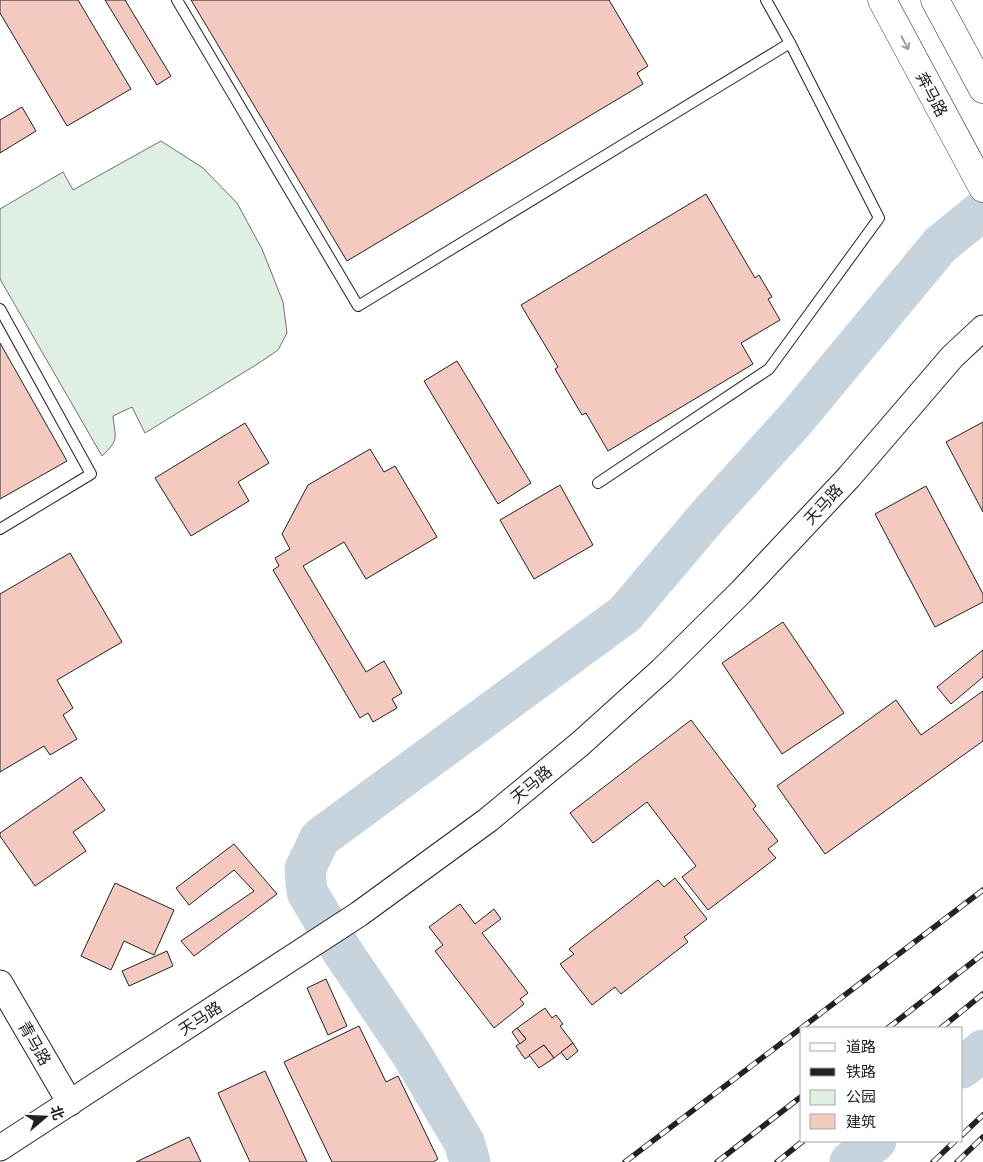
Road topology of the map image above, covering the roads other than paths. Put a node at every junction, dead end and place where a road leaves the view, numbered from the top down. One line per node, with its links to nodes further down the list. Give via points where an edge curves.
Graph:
1 (177, 0): 5 (lane, via 358,306)
2 (766, 0): 5 (lane)
3 (882, 0): 7 (main road, 奔马路, one-way to 7)
4 (935, 0): 6 (main road)
5 (790, 43): 10 (lane, via 879,218 769,369)
6 (983, 89)
7 (981, 184)
8 (0, 309): 11 (lane, via 91,474)
9 (983, 328): 13 (street, 天马路, via 952,357 849,477 742,590 662,670 580,744 488,820 359,914)
10 (598, 484)
11 (0, 529)
12 (0, 982): 13 (street, 青马路)
13 (70, 1102): 14 (street, 天马路)
14 (0, 1148)

